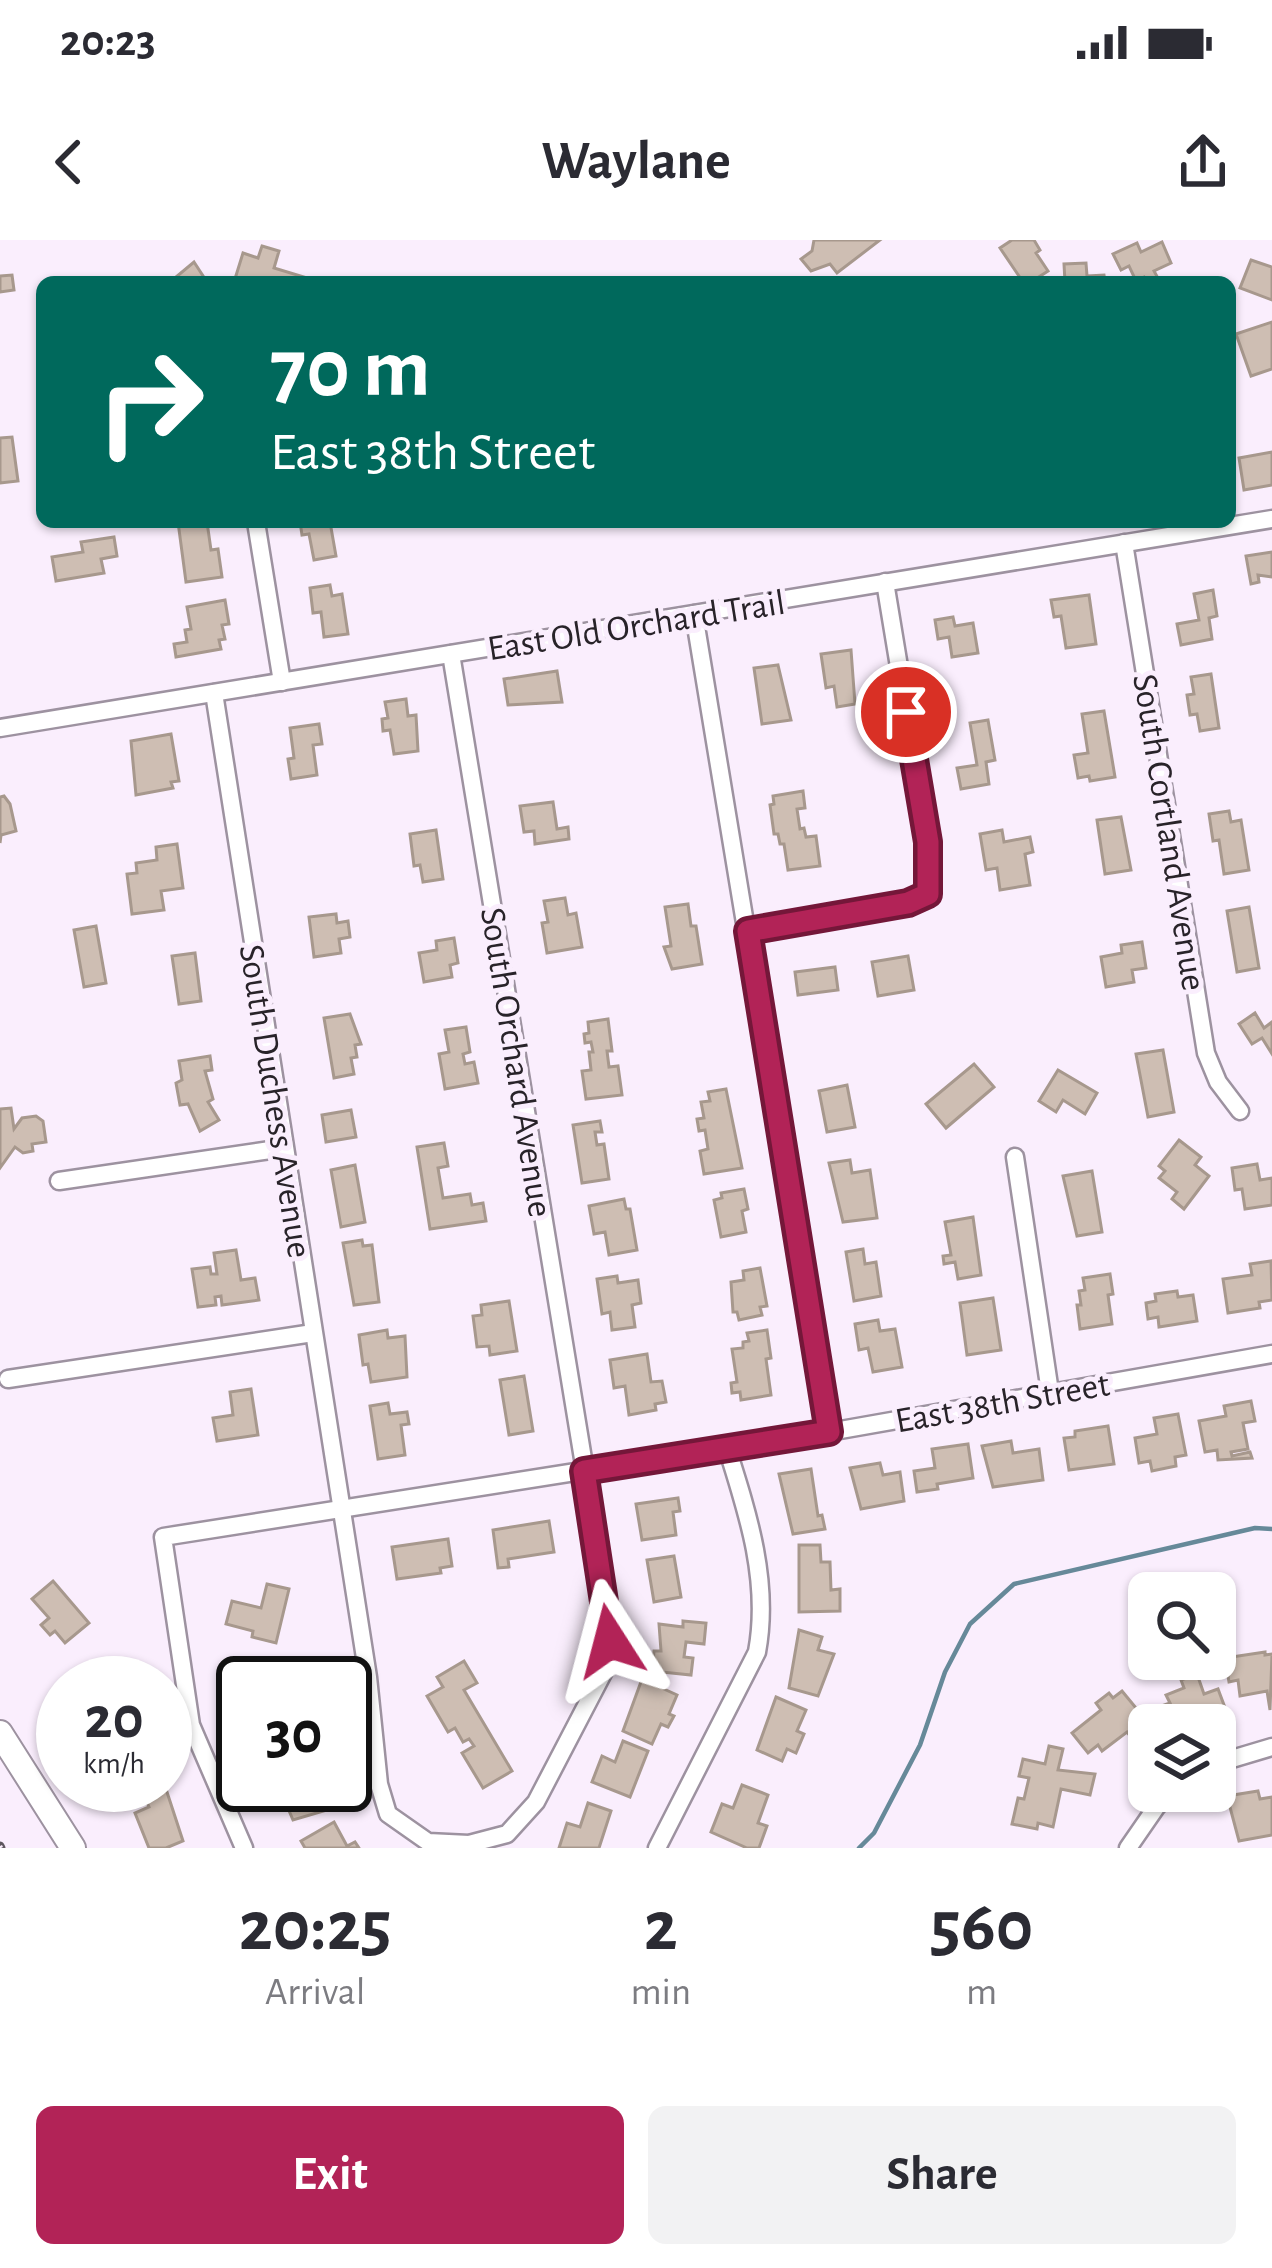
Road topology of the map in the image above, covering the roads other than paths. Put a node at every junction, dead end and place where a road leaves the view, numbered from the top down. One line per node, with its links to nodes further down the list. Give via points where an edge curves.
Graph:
1 (1272, 519): 2 (street, East Old Orchard Trail)
2 (1236, 525)
3 (257, 528): 9 (street)
4 (1216, 528): 5 (street, East Old Orchard Trail)
5 (1124, 543): 6 (street, East Old Orchard Trail); 13 (street, South Cortland Avenue, via 1206,1053)
6 (885, 583): 7 (street, East Old Orchard Trail); 12 (street, via 928,842 928,894)
7 (694, 614): 8 (street, East Old Orchard Trail); 12 (street)
8 (451, 654): 9 (street, East Old Orchard Trail); 23 (street, South Orchard Avenue)
9 (282, 682): 10 (street, East Old Orchard Trail)
10 (214, 693): 11 (street, East Old Orchard Trail); 14 (street, South Duchess Avenue)
11 (0, 728)
12 (748, 931): 21 (street)
13 (1240, 1111)
14 (284, 1148): 16 (street); 17 (street, South Duchess Avenue)
15 (1015, 1156): 20 (street)
16 (59, 1181)
17 (313, 1333): 19 (street); 24 (street, South Duchess Avenue)
18 (1272, 1354): 20 (street, East 38th Street)
19 (8, 1379)
20 (1049, 1391): 21 (street, East 38th Street)
21 (829, 1432): 22 (street, East 38th Street)
22 (727, 1448): 23 (street, East 38th Street); 31 (street, via 753,1529 758,1652)
23 (584, 1471): 24 (street, East 38th Street); 24 (street, South Orchard Avenue, via 611,1658 536,1802 507,1834 469,1844 428,1842 388,1814)
24 (341, 1509): 30 (street, East 38th Street, via 163,1537 191,1725)
25 (0, 1733): 29 (main road)
26 (1272, 1747): 27 (street)
27 (1236, 1755)
28 (1153, 1812): 32 (street)
29 (74, 1848)
30 (244, 1848)
31 (657, 1848)
32 (1128, 1848)

